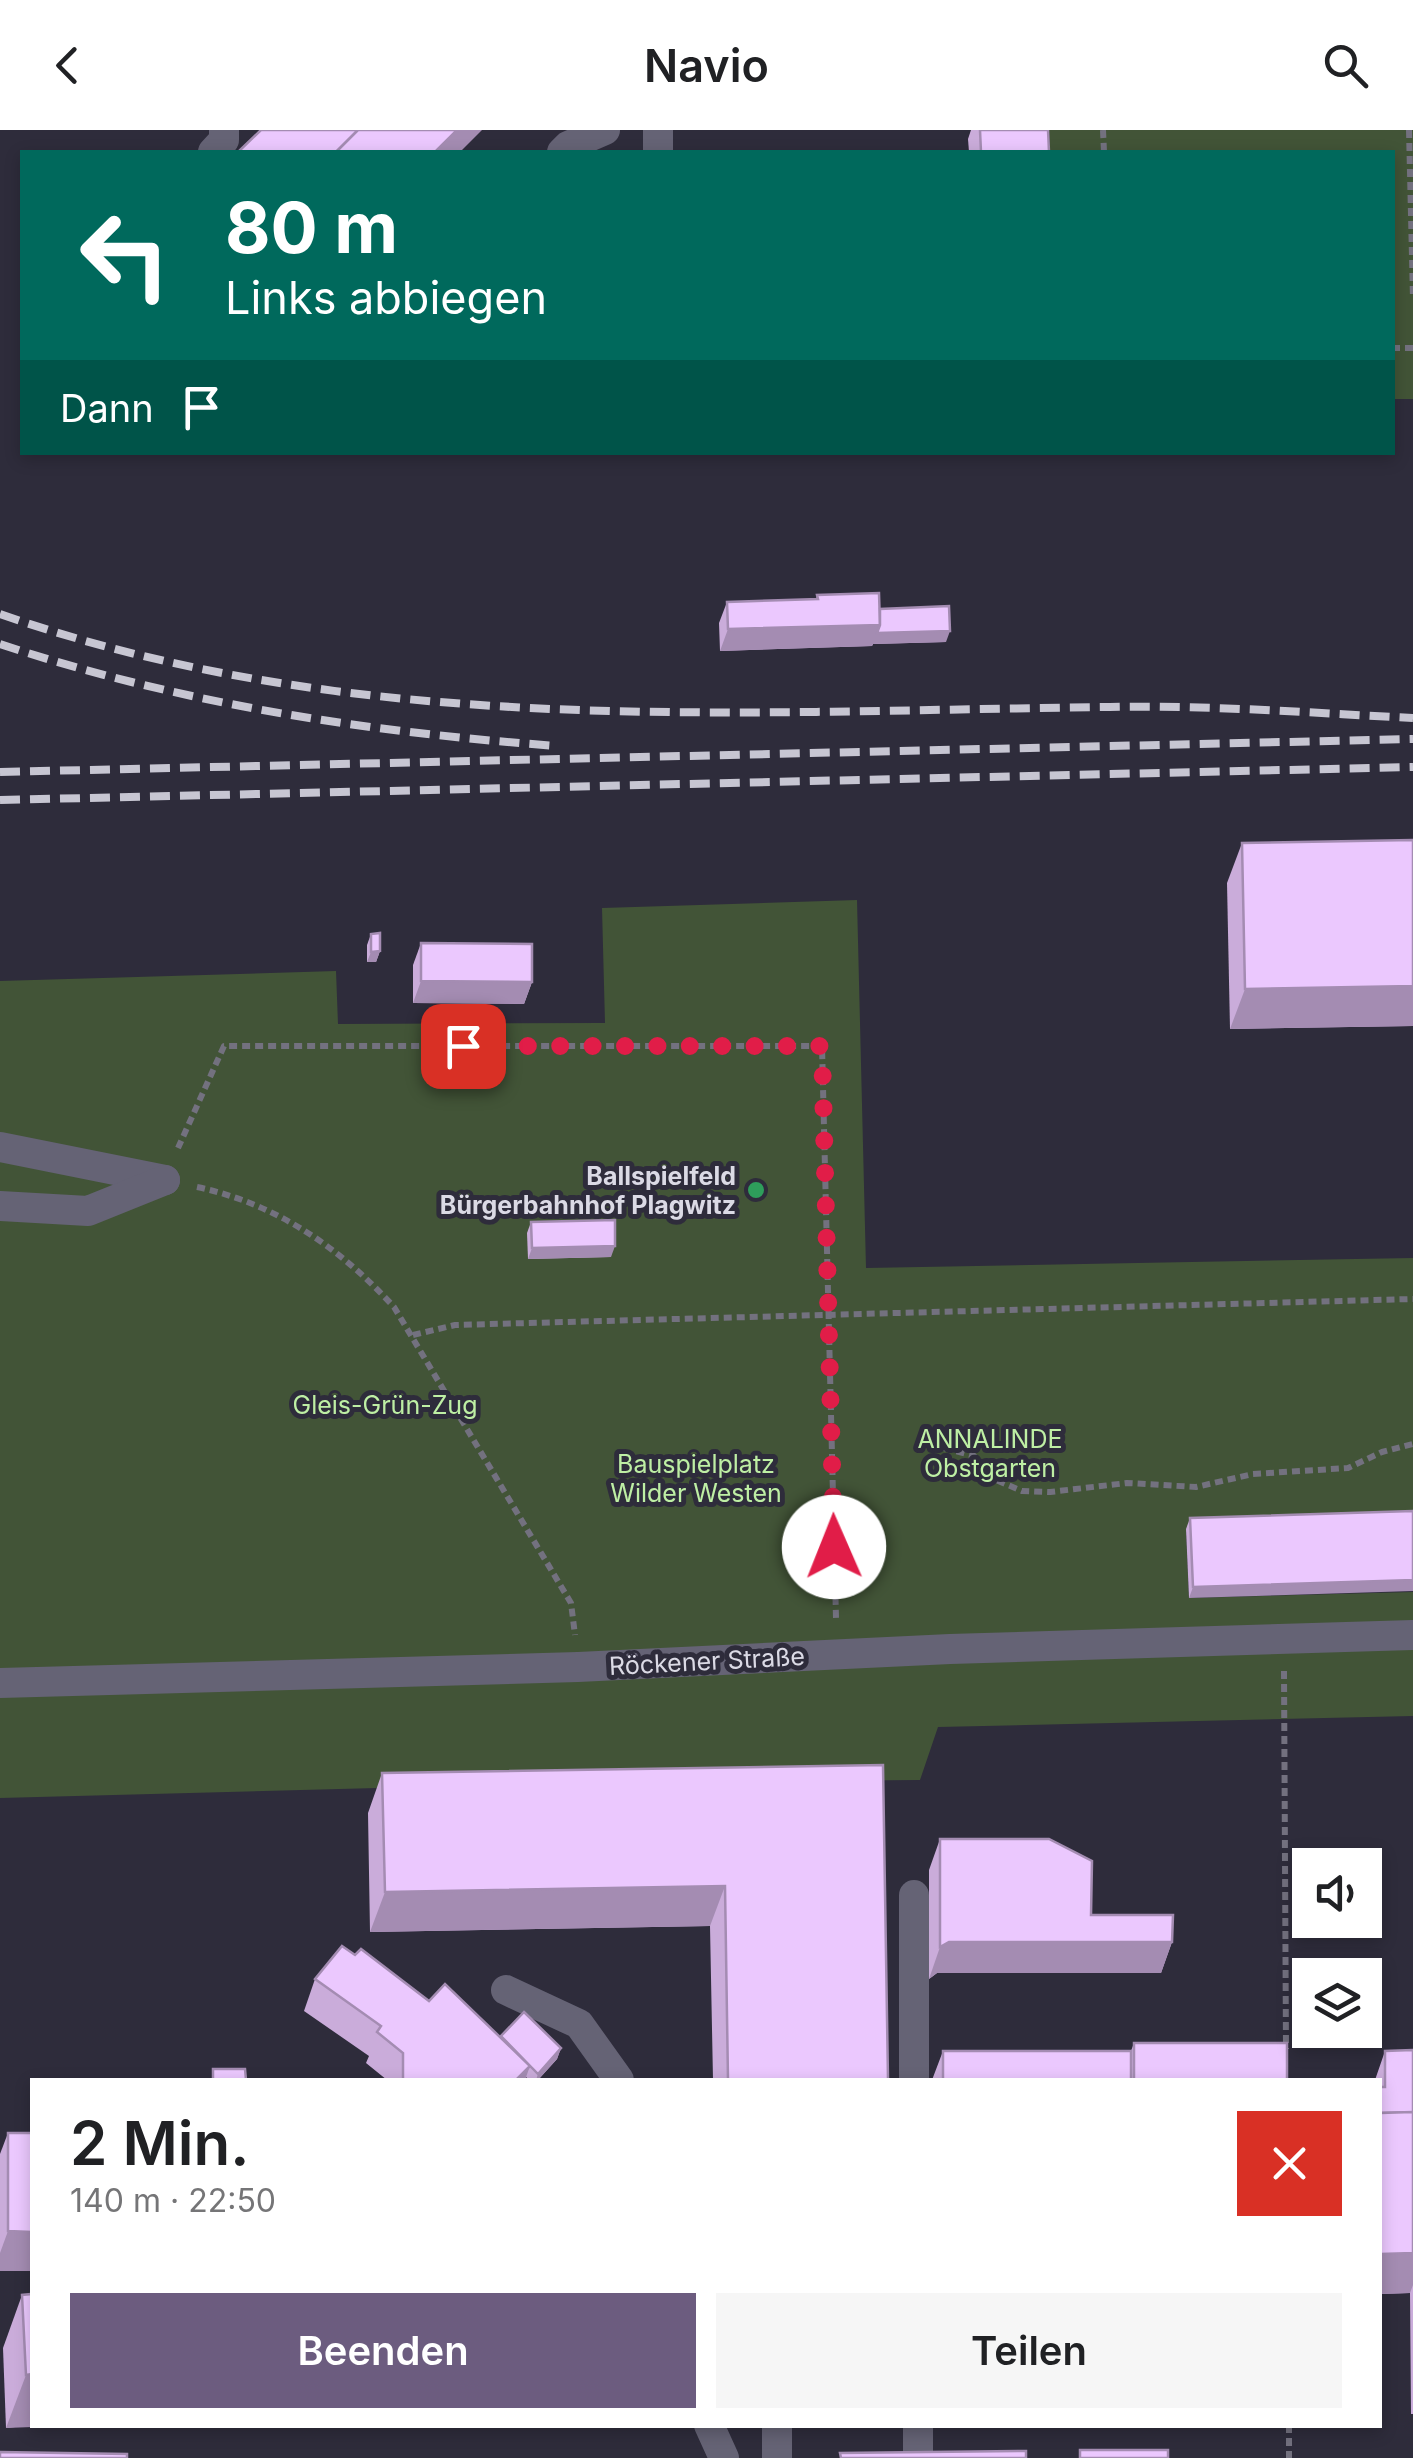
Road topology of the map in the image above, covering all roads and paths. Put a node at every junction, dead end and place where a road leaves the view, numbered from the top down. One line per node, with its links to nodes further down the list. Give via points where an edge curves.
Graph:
1 (605, 130): 3 (lane)
2 (1409, 130): 4 (path)
3 (566, 150)
4 (1413, 299)
5 (0, 1148): 6 (lane)
6 (164, 1180): 7 (lane, via 88,1211); 9 (path, via 224,1046 822,1046); 10 (path, via 251,1201 294,1222 365,1276)
7 (0, 1206)
8 (1413, 1299): 9 (path)
9 (828, 1315): 10 (path, via 455,1325); 15 (path)
10 (413, 1335): 16 (path, via 571,1603)
11 (1413, 1444): 12 (path, via 1348,1468 1253,1474 1196,1487 1127,1483 1050,1492 1022,1491 996,1480 974,1456)
12 (944, 1448)
13 (1413, 1635): 14 (lane, Röckener Straße)
14 (1284, 1639): 15 (lane, Röckener Straße); 20 (path)
15 (836, 1655): 16 (lane, Röckener Straße)
16 (578, 1667): 17 (lane, Röckener Straße)
17 (0, 1683)
18 (914, 1894): 22 (lane)
19 (506, 1990): 21 (lane, via 579,2024)
20 (1286, 2061)
21 (618, 2078)
22 (914, 2078)
23 (710, 2428): 27 (lane)
24 (777, 2428): 28 (lane)
25 (918, 2428): 29 (lane)
26 (1288, 2428): 30 (path)
27 (724, 2458)
28 (778, 2458)
29 (918, 2458)
30 (1290, 2458)

